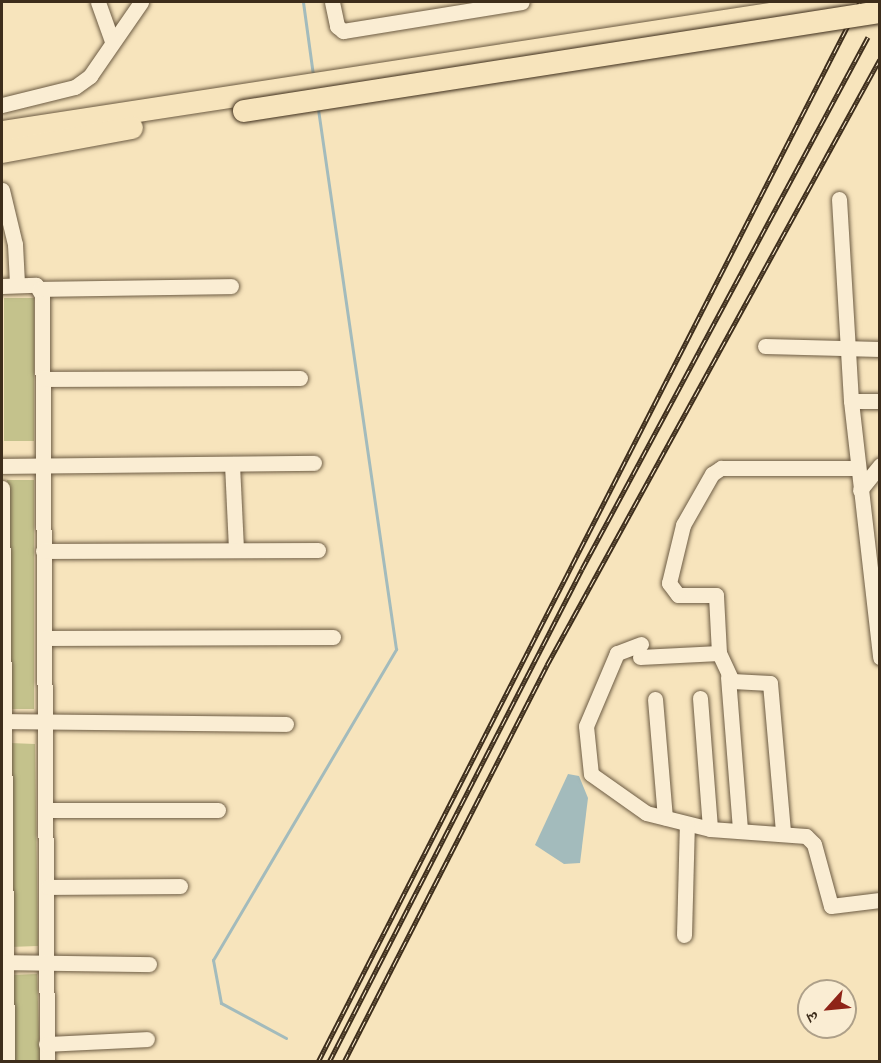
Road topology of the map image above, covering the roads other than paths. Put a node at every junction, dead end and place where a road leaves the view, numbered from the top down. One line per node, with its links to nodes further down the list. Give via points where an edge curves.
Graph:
1 (98, 2): 7 (street)
2 (141, 2): 7 (street)
3 (332, 2): 4 (street, via 337,26 343,32)
4 (522, 2)
5 (849, 2): 8 (highway)
6 (879, 12): 8 (highway, bridge)
7 (112, 41): 9 (street, via 90,76 75,87)
8 (244, 104): 10 (highway)
9 (2, 105)
10 (2, 136)
11 (2, 190): 13 (street, via 15,244)
12 (839, 200): 18 (street)
13 (18, 284): 14 (street); 16 (street)
14 (2, 286)
15 (231, 286): 16 (street)
16 (40, 289): 21 (street)
17 (765, 346): 18 (street)
18 (849, 346): 19 (street); 22 (street)
19 (879, 349)
20 (300, 378): 21 (street)
21 (44, 379): 28 (street)
22 (851, 400): 23 (street); 29 (street)
23 (879, 401)
24 (314, 463): 25 (street)
25 (232, 464): 28 (street); 32 (street)
26 (879, 465): 31 (street)
27 (2, 466): 28 (street)
28 (42, 466): 34 (street)
29 (858, 468): 31 (street); 39 (street, via 721,468 712,474 683,525 669,583 678,595 716,595)
30 (2, 488): 44 (street)
31 (860, 490): 36 (street)
32 (236, 550): 33 (street); 34 (street)
33 (318, 550)
34 (43, 551): 38 (street)
35 (879, 573): 36 (street)
36 (870, 588): 40 (street)
37 (333, 637): 38 (street)
38 (46, 638): 45 (street)
39 (718, 653): 41 (street); 50 (street, via 617,653 586,726 585,750 593,762 591,774 630,807)
40 (879, 657)
41 (728, 677): 53 (street); 54 (street, via 771,686)
42 (700, 698): 52 (street)
43 (655, 699): 50 (street)
44 (3, 721): 45 (street); 49 (street)
45 (46, 722): 46 (street); 47 (street)
46 (286, 724)
47 (46, 810): 48 (street); 55 (street)
48 (219, 810)
49 (3, 813): 57 (street)
50 (665, 818): 51 (street)
51 (687, 824): 52 (street); 59 (street)
52 (710, 829): 53 (street)
53 (740, 830): 54 (street)
54 (783, 832): 58 (street, via 812,840 831,906)
55 (48, 886): 56 (street); 60 (street)
56 (180, 886)
57 (5, 891): 61 (street)
58 (879, 900)
59 (684, 935)
60 (50, 959): 61 (street); 62 (street); 65 (street)
61 (3, 962): 64 (street)
62 (149, 964)
63 (147, 1039): 65 (street)
64 (5, 1044): 66 (street)
65 (46, 1044): 67 (street)
66 (7, 1062)
67 (47, 1062)

